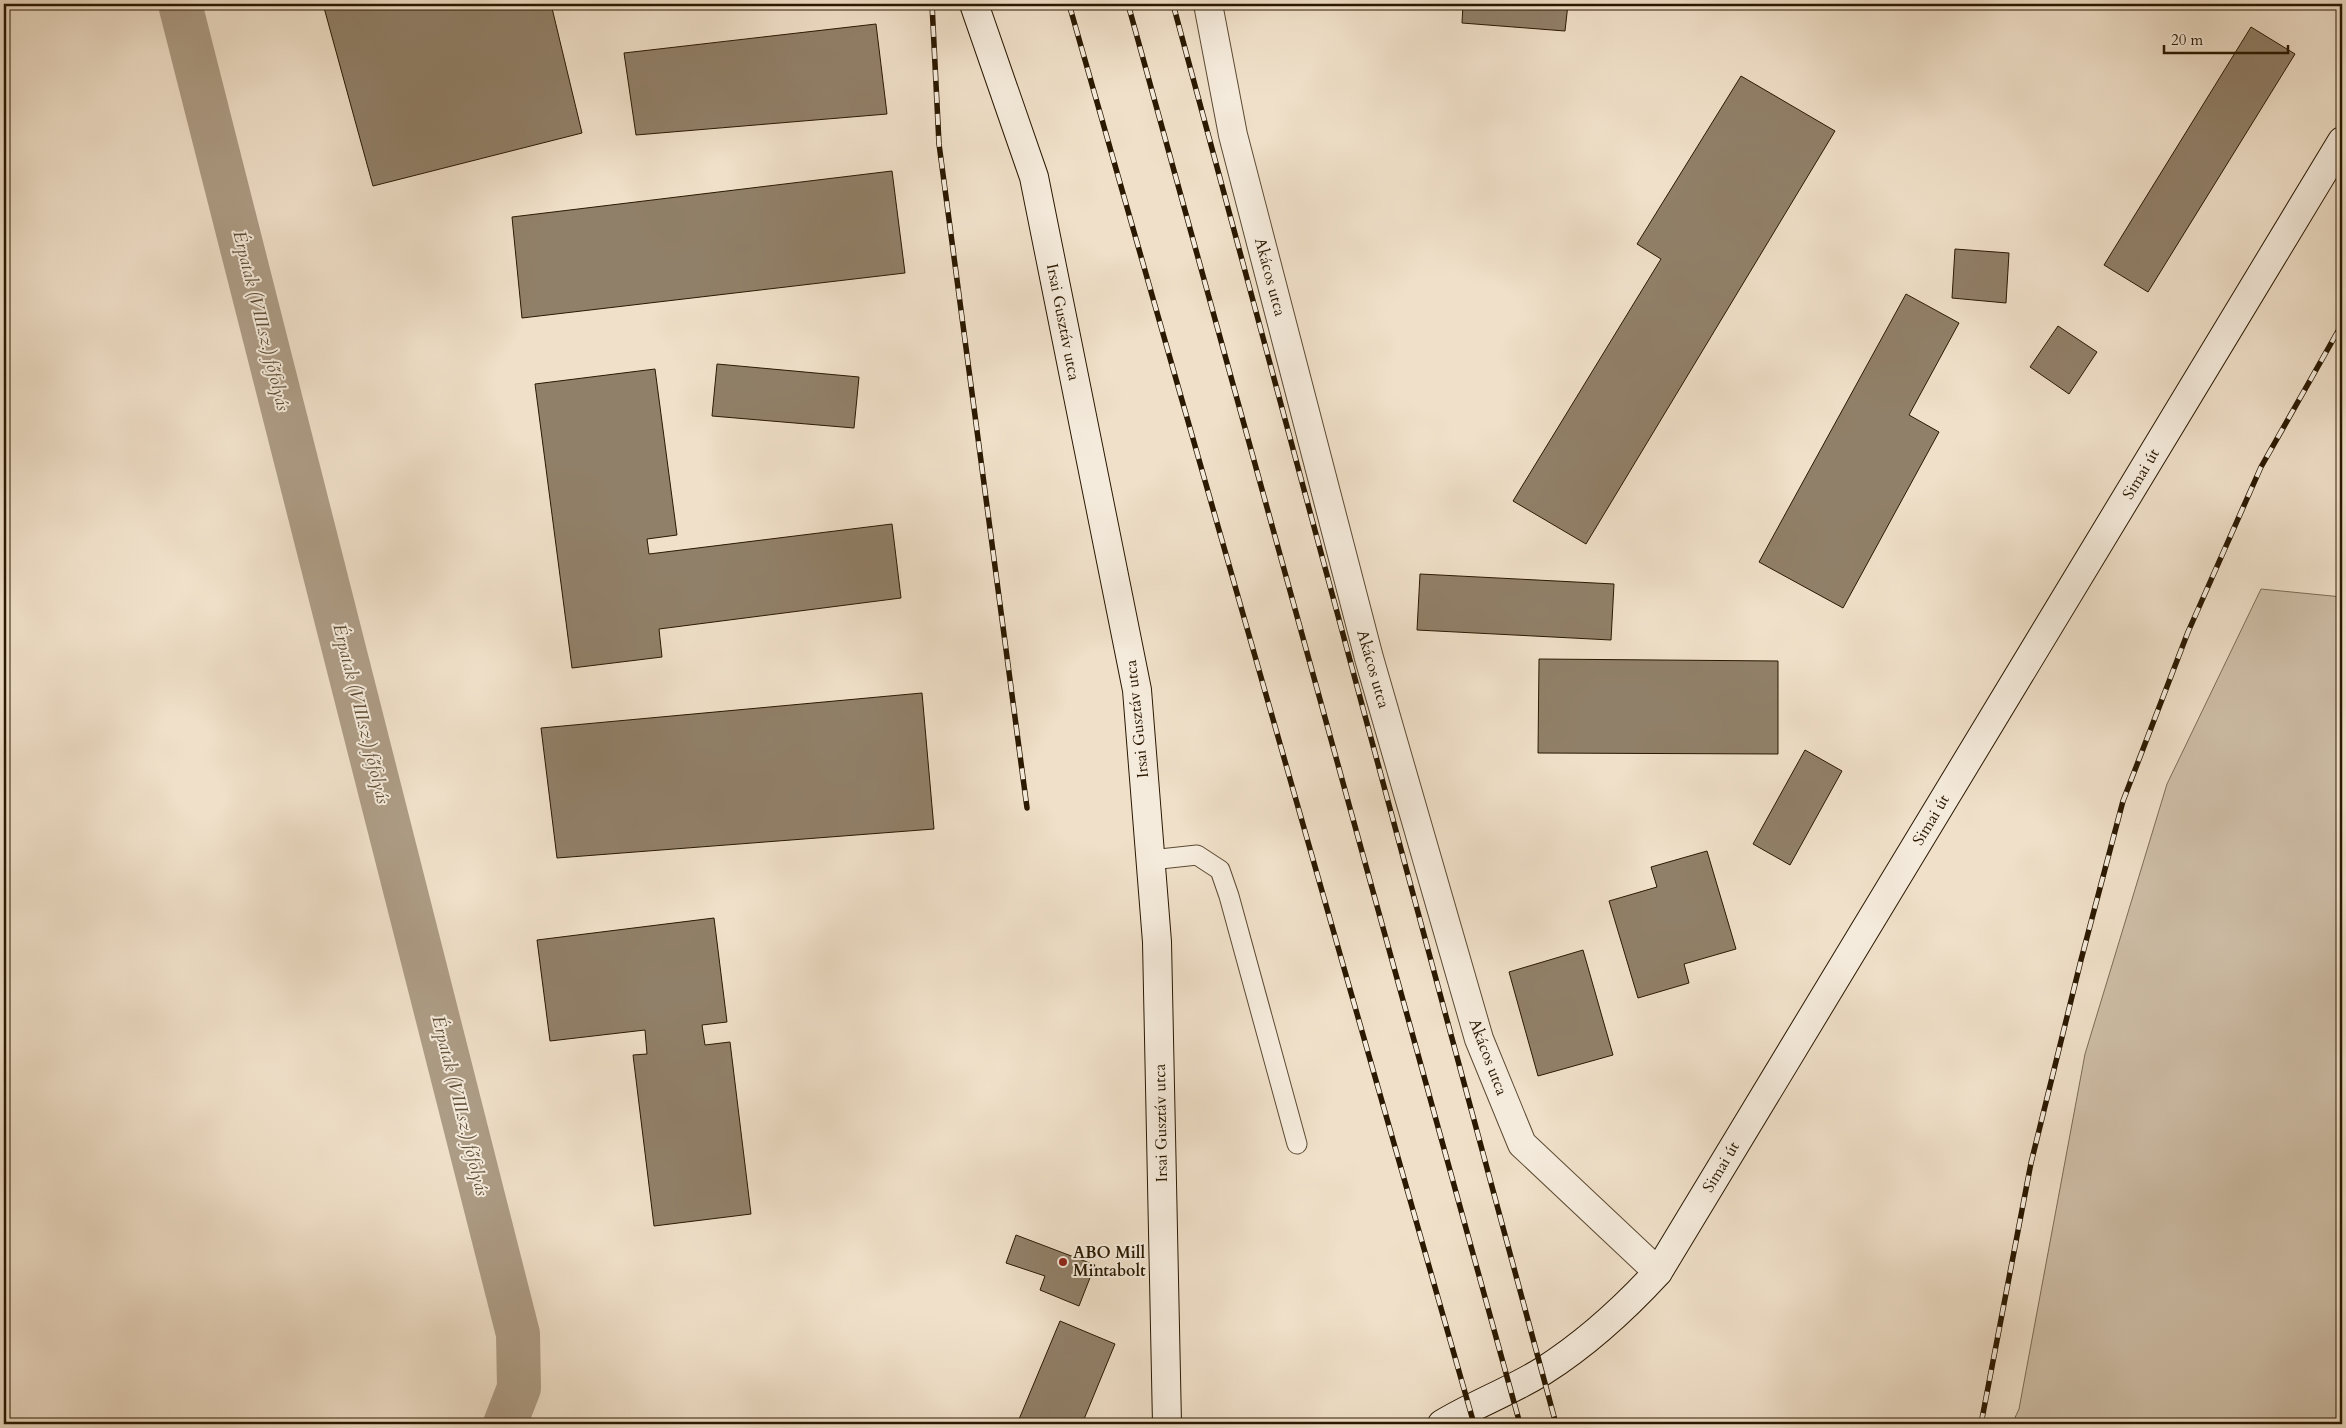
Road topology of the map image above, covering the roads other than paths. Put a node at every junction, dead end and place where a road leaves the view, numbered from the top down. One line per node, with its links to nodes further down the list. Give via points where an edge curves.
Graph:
1 (974, 4): 4 (street, Irsai Gusztáv utca, via 1034,177 1137,690)
2 (1208, 4): 6 (street, Akácos utca, via 1233,135 1364,638 1479,1039 1522,1144)
3 (2342, 141): 6 (street, Simai út)
4 (1151, 860): 5 (lane, via 1197,855 1220,870 1230,896); 7 (street, Irsai Gusztáv utca, via 1157,942)
5 (1297, 1144)
6 (1658, 1272): 8 (street, Simai út, via 1621,1312 1542,1372 1469,1407)
7 (1167, 1424)
8 (1442, 1424)

